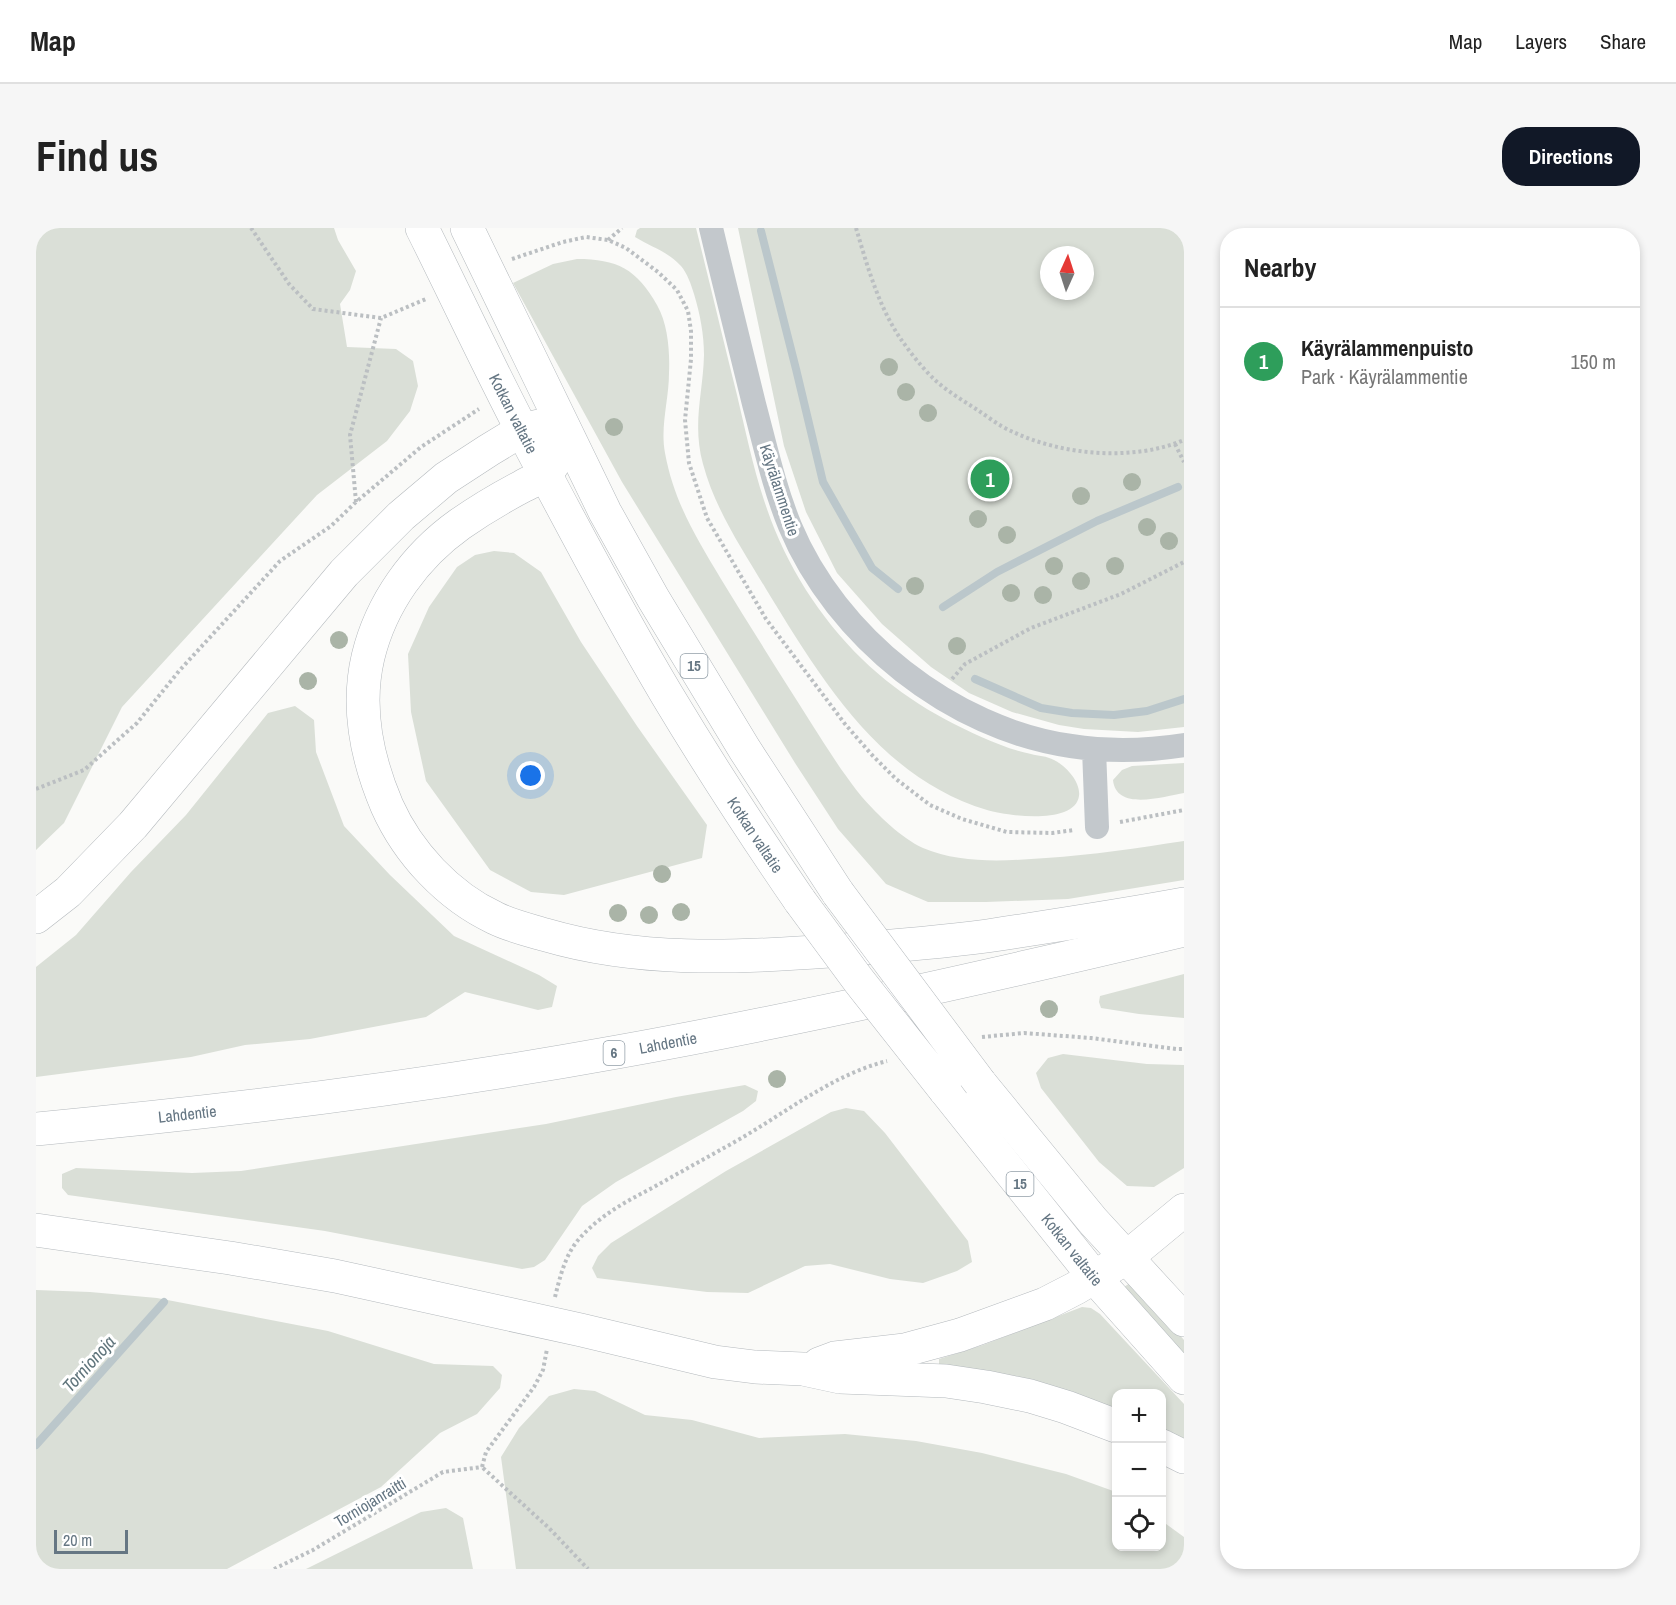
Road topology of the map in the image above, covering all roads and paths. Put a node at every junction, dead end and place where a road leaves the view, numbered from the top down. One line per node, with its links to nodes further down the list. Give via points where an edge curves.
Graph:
1 (251, 228): 9 (path, via 289,284 313,309)
2 (422, 228): 10 (highway, Kotkan valtatie / 15)
3 (467, 228): 12 (highway, Kotkan valtatie / 15)
4 (622, 228): 7 (path)
5 (711, 228): 19 (street, Käyrälammentie, via 768,458 783,508 802,551 845,616 901,671)
6 (855, 228): 14 (path, via 876,289 900,338 935,380 960,399 1010,431 1075,451 1127,453)
7 (608, 240)
8 (430, 298): 9 (path)
9 (381, 318): 17 (path, via 350,435)
10 (504, 394): 11 (highway, Kotkan valtatie / 15); 17 (path, via 421,447)
11 (522, 430): 12 (highway, via 546,425); 16 (highway, Kotkan valtatie / 15); 25 (highway, via 446,478 401,516 345,573 133,825 68,892)
12 (565, 432): 16 (highway, via 560,454); 33 (highway, Kotkan valtatie / 15, bridge, via 653,598 838,893 980,1083)
13 (1184, 440): 14 (path)
14 (1175, 443): 15 (path)
15 (1184, 462)
16 (545, 474): 24 (highway, via 460,524 415,564 386,608 368,659 363,715 380,789 394,822 417,854 438,879 469,904 497,919 569,942 615,951 709,957 808,953 984,936); 34 (highway, Kotkan valtatie / 15, bridge, via 668,695 800,901)
17 (356, 502): 22 (path, via 331,526 280,561 137,723 84,770)
18 (1184, 562): 19 (path, via 1121,594 1031,628 965,664)
19 (939, 696): 21 (street, Käyrälammentie, via 998,726 1046,741)
20 (1184, 745): 21 (street, Käyrälammentie, via 1140,750)
21 (1094, 749): 23 (street)
22 (36, 789)
23 (1097, 827)
24 (1184, 904)
25 (36, 917)
26 (1184, 930): 30 (highway, Lahdentie / 6, via 789,1019 616,1052 313,1099)
27 (975, 1039): 28 (path, via 1024,1033)
28 (1184, 1049)
29 (897, 1058): 35 (path, via 831,1083 614,1209 578,1240 561,1271)
30 (36, 1128)
31 (1184, 1210): 33 (highway)
32 (36, 1230): 38 (highway, via 335,1276 715,1362)
33 (1125, 1258): 34 (highway); 36 (highway, Kotkan valtatie / 15)
34 (1095, 1278): 38 (highway, via 1045,1304 960,1335 905,1350 835,1358); 39 (highway, Kotkan valtatie / 15)
35 (554, 1300)
36 (1184, 1320)
37 (548, 1347): 43 (path, via 534,1387 486,1452)
38 (803, 1369): 40 (highway, via 840,1377 946,1381 986,1387 1057,1404)
39 (1184, 1378)
40 (1112, 1425)
41 (1166, 1448): 42 (highway)
42 (1184, 1457)
43 (482, 1467): 44 (path, Torniojanraitti, via 443,1472); 45 (path)
44 (274, 1569)
45 (588, 1569)

